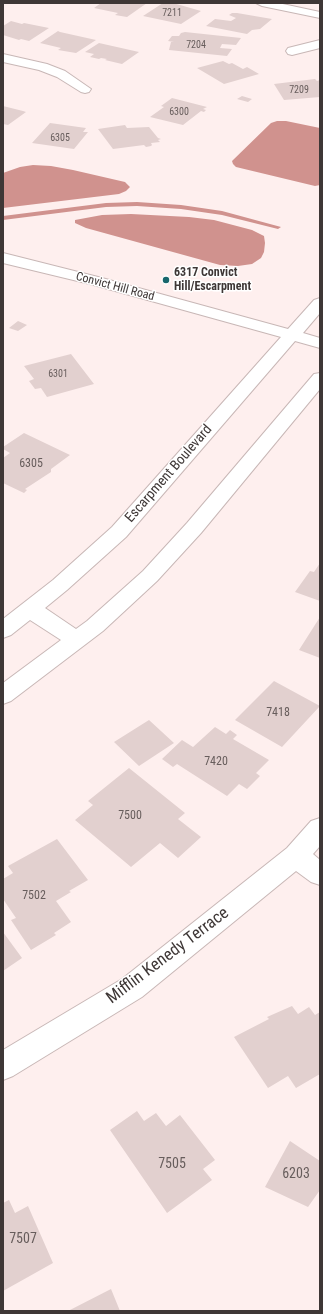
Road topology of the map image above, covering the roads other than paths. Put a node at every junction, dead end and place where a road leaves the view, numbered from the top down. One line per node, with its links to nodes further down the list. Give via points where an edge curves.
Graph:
1 (262, 3): 2 (main road)
2 (320, 14)
3 (320, 44): 4 (main road)
4 (292, 51)
5 (3, 58): 6 (main road, via 43,67 61,74)
6 (85, 89)
7 (3, 258): 9 (main road, Convict Hill Road)
8 (320, 303): 9 (main road, Escarpment Boulevard)
9 (292, 335): 10 (main road, Convict Hill Road); 12 (main road, Escarpment Boulevard, via 119,532)
10 (320, 343)
11 (320, 378): 14 (main road, via 194,528 150,576)
12 (30, 609): 13 (main road, Escarpment Boulevard); 14 (main road)
13 (3, 630)
14 (77, 640): 15 (main road)
15 (3, 696)
16 (320, 828): 17 (main road, Mifflin Kenedy Terrace)
17 (296, 856): 18 (main road); 19 (main road, Mifflin Kenedy Terrace, via 132,988)
18 (320, 874)
19 (3, 1066)

